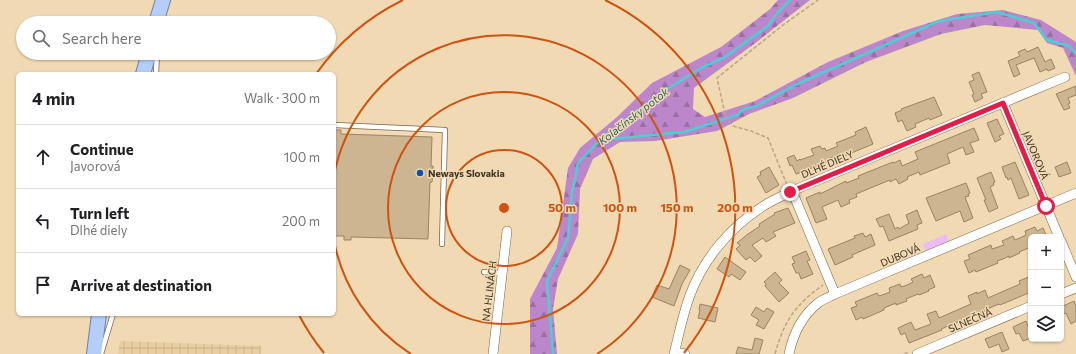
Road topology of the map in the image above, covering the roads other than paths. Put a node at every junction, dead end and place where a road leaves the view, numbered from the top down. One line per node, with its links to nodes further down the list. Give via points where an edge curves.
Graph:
1 (163, 0): 2 (main road)
2 (159, 16)
3 (146, 60): 5 (main road)
4 (157, 60): 6 (lane)
5 (143, 72)
6 (156, 72)
7 (1065, 77): 8 (street, DLHÉ DIELY)
8 (1003, 103): 10 (street, DLHÉ DIELY); 12 (street, JAVOROVÁ)
9 (336, 125): 15 (lane, via 445,130)
10 (791, 192): 22 (street); 26 (street, DLHÉ DIELY, via 746,218 708,260 690,296)
11 (1076, 193): 12 (street, DUBOVÁ)
12 (1046, 206): 14 (street, JAVOROVÁ); 22 (street, DUBOVÁ)
13 (507, 231): 18 (street, NA HLINÁCH)
14 (1058, 234)
15 (442, 244)
16 (1064, 248): 19 (street)
17 (484, 272): 18 (lane)
18 (502, 272): 29 (street, NA HLINÁCH)
19 (1076, 276)
20 (1076, 288): 21 (street)
21 (1064, 293)
22 (835, 294): 31 (street, DUBOVÁ, via 818,303 804,317)
23 (1028, 307): 32 (street, SLNEČNÁ)
24 (99, 316): 27 (main road)
25 (112, 316): 28 (lane)
26 (675, 353): 30 (street)
27 (94, 354)
28 (101, 354)
29 (493, 354)
30 (685, 354)
31 (789, 354)
32 (917, 354)

